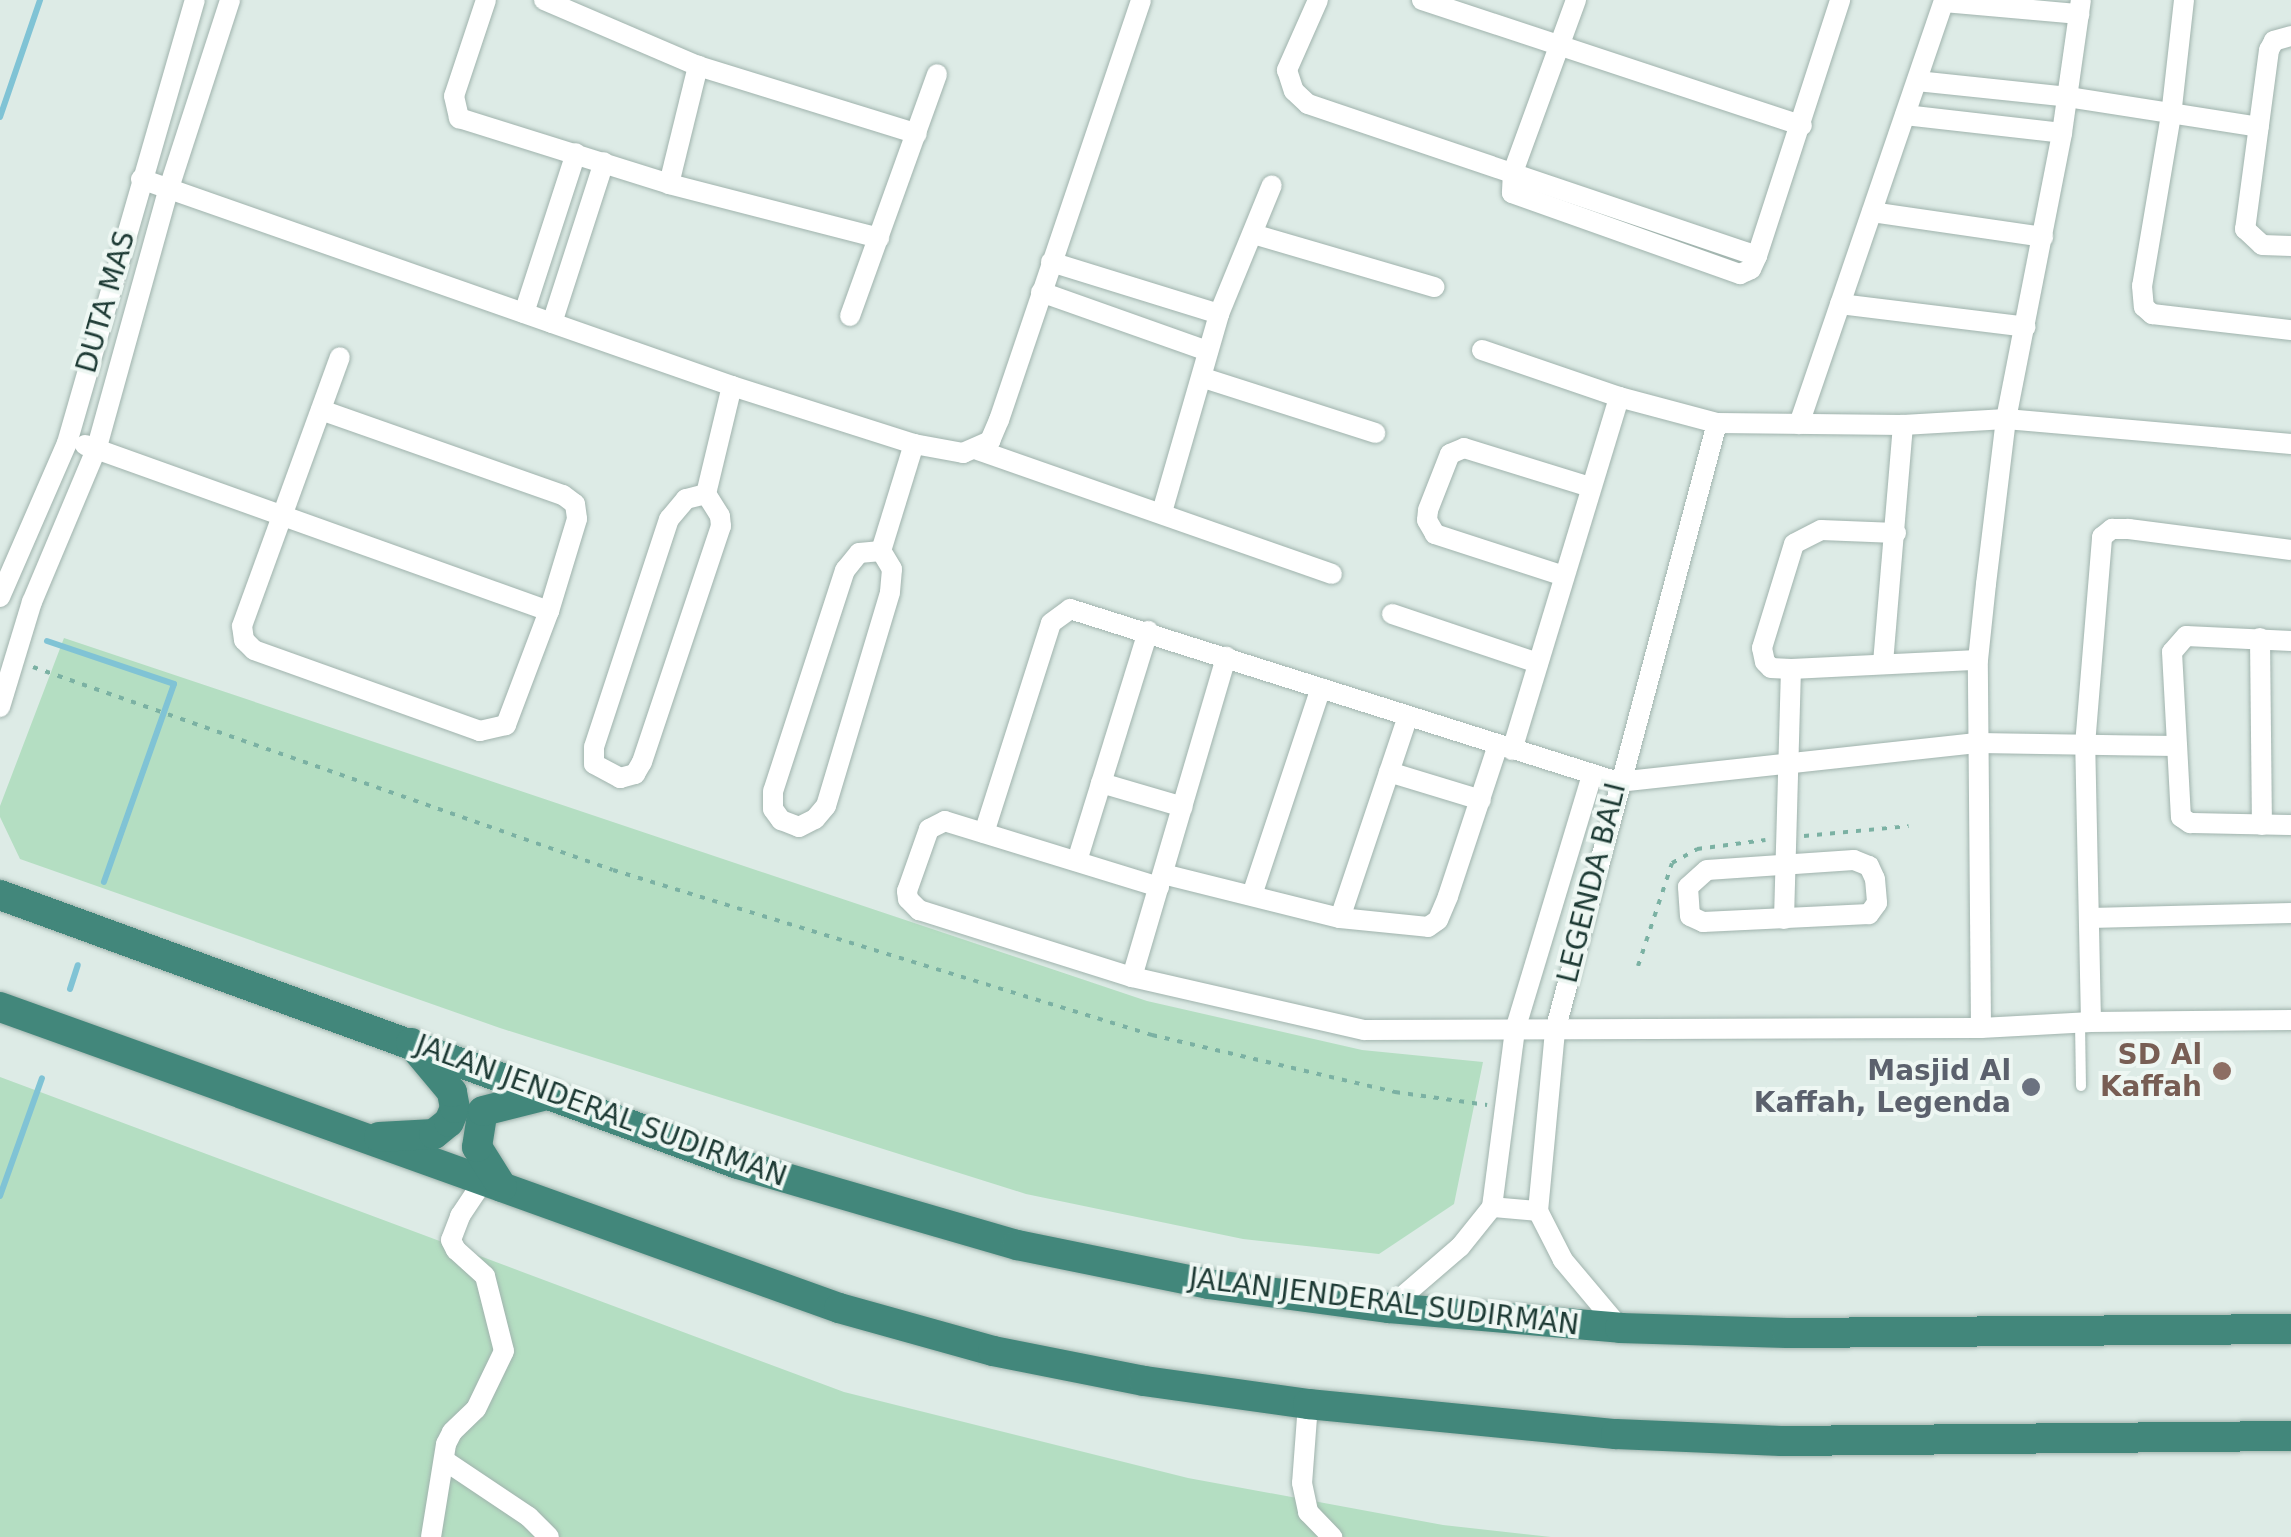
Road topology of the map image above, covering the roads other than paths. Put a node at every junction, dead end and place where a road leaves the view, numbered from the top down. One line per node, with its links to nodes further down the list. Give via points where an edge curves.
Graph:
1 (194, 0): 28 (street, DUTA MAS)
2 (230, 0): 31 (street)
3 (486, 0): 25 (street, via 454,96 460,118)
4 (544, 0): 15 (street)
5 (1141, 0): 37 (street)
6 (1318, 0): 27 (street, via 1287,70 1294,91 1308,104)
7 (1422, 0): 14 (street)
8 (1576, 0): 14 (street)
9 (1840, 0): 21 (street)
10 (2184, 0): 20 (street)
11 (1944, 1): 12 (street); 17 (street)
12 (2080, 7): 18 (street)
13 (2291, 36): 22 (street, via 2269,50)
14 (1559, 46): 21 (street); 27 (street)
15 (698, 66): 24 (street); 29 (street)
16 (938, 74): 24 (street)
17 (1916, 81): 18 (street); 19 (street)
18 (2068, 97): 20 (street); 23 (street)
19 (1905, 115): 23 (street); 32 (street)
20 (2170, 115): 22 (street); 46 (street, via 2144,307 2152,314)
21 (1802, 126): 27 (street, via 1757,256)
22 (2260, 127): 36 (street, via 2244,229 2262,245)
23 (2062, 132): 34 (street)
24 (917, 134): 35 (street)
25 (576, 152): 26 (street); 41 (street)
26 (604, 162): 29 (street); 44 (street)
27 (1513, 172)
28 (141, 178): 31 (street); 59 (street, DUTA MAS)
29 (668, 184): 35 (street)
30 (1272, 185): 33 (street)
31 (169, 188): 41 (street); 62 (street)
32 (1872, 212): 34 (street); 40 (street)
33 (1252, 234): 38 (street); 42 (street)
34 (2043, 237): 45 (street)
35 (879, 238): 43 (street)
36 (2291, 246)
37 (1051, 262): 39 (street); 42 (street)
38 (1434, 287)
39 (1040, 292): 48 (street); 63 (street, via 999,420)
40 (1840, 304): 45 (street); 56 (street)
41 (524, 313): 44 (street)
42 (1219, 314): 48 (street)
43 (850, 316)
44 (552, 323): 51 (street)
45 (2026, 327): 54 (street)
46 (2291, 330)
47 (1482, 350): 52 (street)
48 (1208, 351): 50 (street)
49 (340, 357): 53 (street)
50 (1204, 378): 58 (street); 67 (street)
51 (732, 386): 60 (street); 65 (street)
52 (1619, 397): 55 (street); 64 (street)
53 (321, 410): 66 (street); 74 (street, via 575,504 577,519)
54 (2006, 420): 57 (street); 61 (street); 81 (street)
55 (1717, 423): 56 (street); 95 (street, LEGENDA BALI)
56 (1799, 424): 57 (street)
57 (1903, 425): 68 (street)
58 (1375, 433)
59 (67, 443): 62 (street); 73 (street, DUTA MAS)
60 (914, 444): 63 (street); 70 (street)
61 (2291, 444)
62 (97, 447): 66 (street); 80 (street)
63 (978, 450): 67 (street)
64 (1590, 487): 72 (street); 72 (street, via 1464,448 1450,454 1428,510 1435,534)
65 (706, 494): 65 (street, via 721,526 642,762 628,778 600,771 594,747 669,519 686,499)
66 (280, 512): 74 (street); 74 (street, via 242,626 254,650 480,731 495,730 516,709)
67 (1162, 512): 71 (street)
68 (1896, 533): 83 (street); 84 (street, via 1821,530 1794,544 1762,648 1771,668)
69 (2291, 550): 89 (street, via 2129,529 2102,537)
70 (881, 551): 70 (street, via 892,569 890,592 826,806 800,827 781,820 773,791 845,570 860,553)
71 (1332, 574)
72 (1564, 576): 82 (street)
73 (0, 597)
74 (549, 611)
75 (1392, 614): 82 (street)
76 (1148, 631): 79 (street); 96 (street); 101 (street, via 1070,609 1051,623)
77 (2260, 638): 78 (street); 90 (street, via 2198,635 2177,642); 99 (street)
78 (2291, 641)
79 (1226, 657): 85 (street); 98 (street)
80 (6, 658): 86 (street)
81 (1978, 660): 83 (street); 88 (street)
82 (1538, 662): 91 (street)
83 (1882, 663): 84 (street)
84 (1791, 669): 92 (street)
85 (1321, 688): 87 (street); 105 (street)
86 (0, 707)
87 (1408, 716): 91 (street); 93 (street)
88 (1979, 743): 89 (street); 92 (street); 115 (street)
89 (2085, 745): 90 (street); 110 (street)
90 (2176, 746): 99 (street, via 2181,817 2190,823)
91 (1505, 748): 94 (street); 97 (street)
92 (1786, 760): 95 (street); 103 (street)
93 (1389, 772): 97 (street); 108 (street)
94 (1592, 776): 95 (street); 116 (street, LEGENDA BALI)
95 (1618, 782): 117 (street, LEGENDA BALI)
96 (1101, 783): 98 (street); 102 (street)
97 (1481, 800): 108 (street, via 1438,920 1414,929)
98 (1182, 807): 104 (street)
99 (2262, 825): 100 (street)
100 (2291, 825)
101 (984, 833): 102 (street); 111 (street, via 945,821 929,829 907,891 912,905)
102 (1076, 862): 104 (street)
103 (1786, 864): 109 (street); 109 (street, via 1854,860 1869,866 1877,903 1855,918); 109 (street, via 1707,870 1688,887 1686,901 1690,916 1702,922)
104 (1161, 880): 105 (street); 111 (street)
105 (1252, 894): 108 (street)
106 (0, 895): 118 (highway, JALAN JENDERAL SUDIRMAN)
107 (2291, 913): 110 (street)
108 (1340, 918)
109 (1784, 918)
110 (2090, 918): 114 (street)
111 (1132, 977): 116 (street, via 1364,1030)
112 (0, 1007): 121 (highway)
113 (2291, 1020): 114 (street)
114 (2086, 1022): 115 (street); 119 (lane)
115 (1981, 1028): 117 (street)
116 (1515, 1030): 117 (street); 123 (street, LEGENDA BALI)
117 (1554, 1031): 124 (street, LEGENDA BALI)
118 (409, 1041): 120 (highway, JALAN JENDERAL SUDIRMAN); 121 (highway, via 452,1092 449,1122 434,1134)
119 (2081, 1086)
120 (551, 1094): 122 (highway, via 483,1111 477,1147); 125 (highway, JALAN JENDERAL SUDIRMAN, via 738,1164 1017,1245 1208,1284)
121 (365, 1138): 122 (highway)
122 (493, 1184): 128 (highway, via 839,1308 993,1351); 130 (street, via 451,1240 485,1276 504,1351 476,1409 452,1432)
123 (1492, 1207): 124 (street); 125 (street, LEGENDA BALI, via 1460,1248)
124 (1538, 1211): 126 (street, via 1564,1260)
125 (1389, 1308): 126 (highway, JALAN JENDERAL SUDIRMAN)
126 (1620, 1328): 127 (highway, JALAN JENDERAL SUDIRMAN)
127 (2291, 1329)
128 (1308, 1404): 129 (highway, via 1616,1434 1781,1441); 133 (street, via 1302,1483 1308,1512)
129 (2291, 1436)
130 (444, 1460): 131 (street); 132 (street)
131 (431, 1537)
132 (549, 1537)
133 (1332, 1537)

